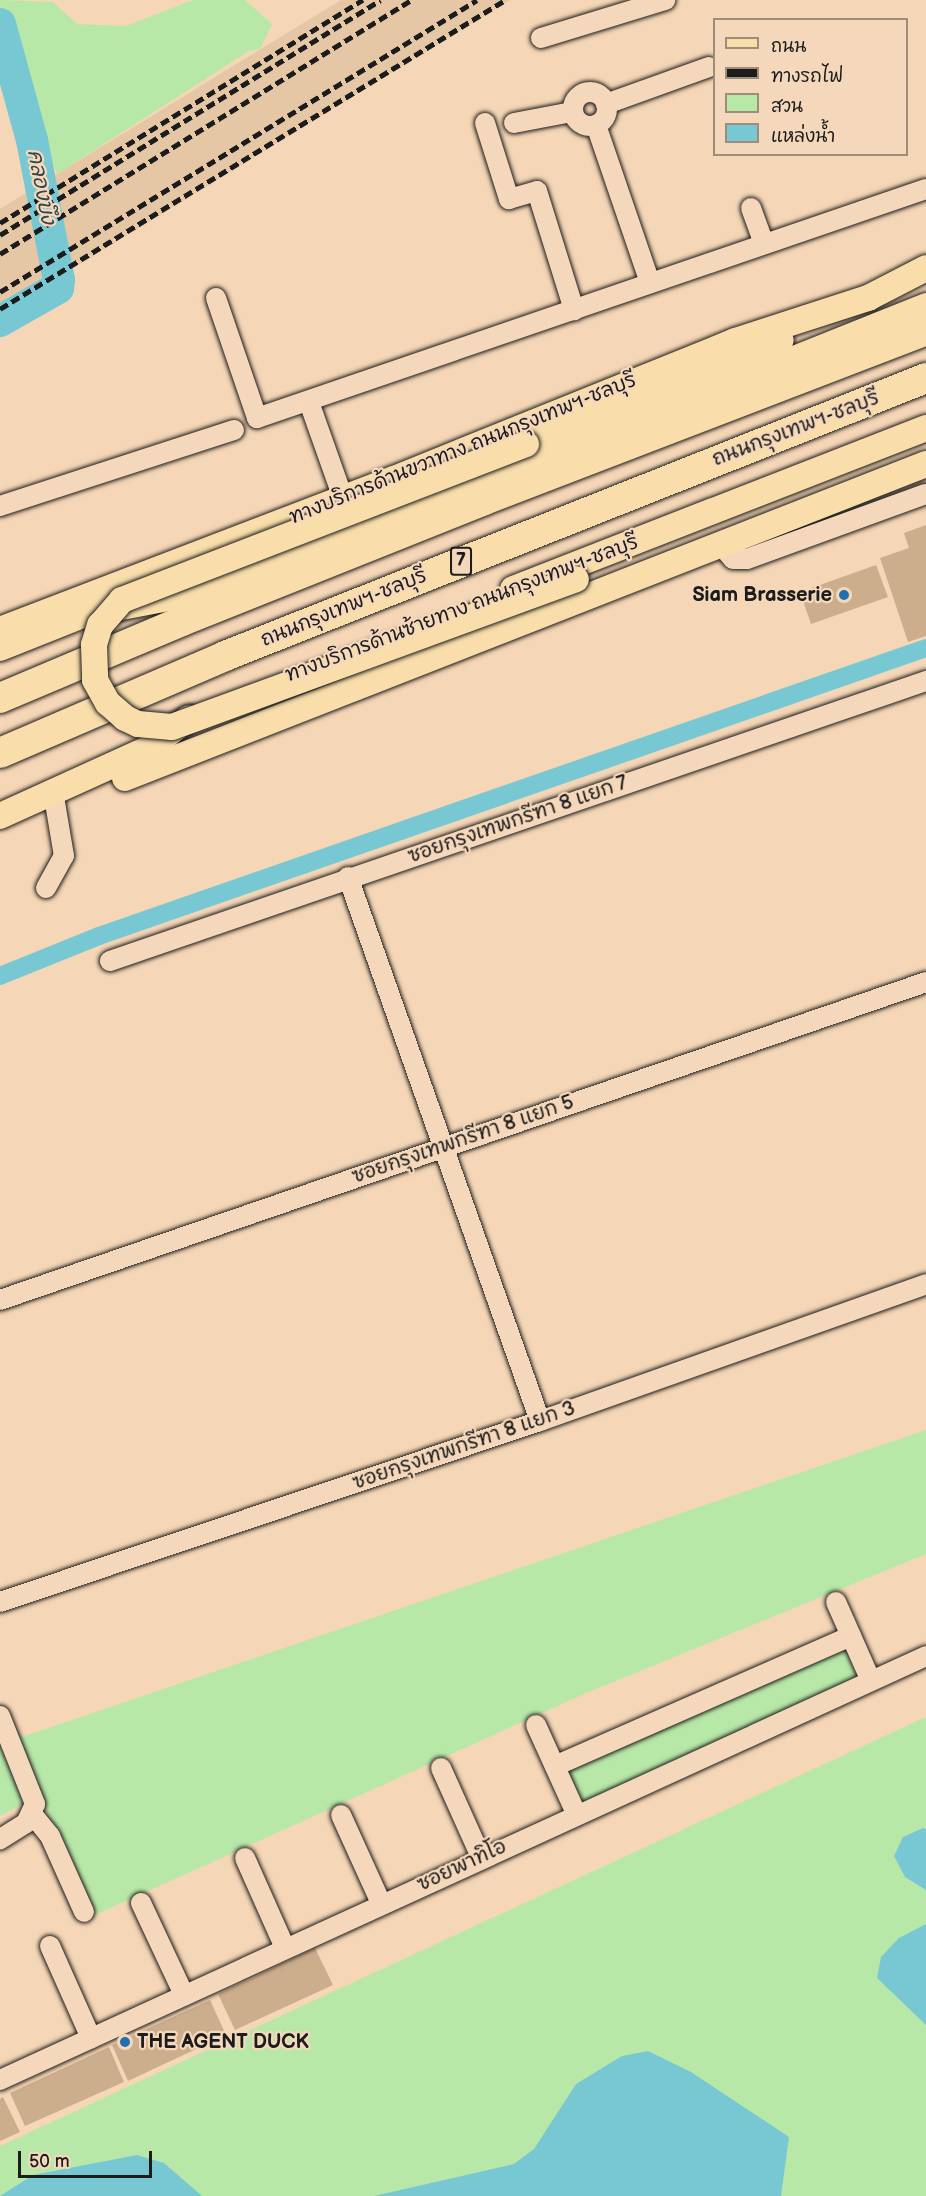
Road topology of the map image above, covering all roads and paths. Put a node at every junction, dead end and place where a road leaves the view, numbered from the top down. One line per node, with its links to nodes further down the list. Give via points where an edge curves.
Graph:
1 (665, 0): 2 (street)
2 (541, 38)
3 (709, 67): 4 (street)
4 (606, 104): 5 (street, via 596,93 582,93); 8 (street, via 603,120)
5 (572, 112): 7 (street); 8 (street, via 581,124)
6 (485, 123): 17 (street, via 509,200 537,191)
7 (514, 123)
8 (596, 125): 13 (street)
9 (926, 189): 11 (street)
10 (751, 208): 11 (street)
11 (764, 244): 13 (street)
12 (926, 268): 15 (main road, ทางบริการด้านขวาทาง ถนนกรุงเทพฯ-ชลบุรี)
13 (650, 283): 17 (street)
14 (216, 298): 20 (street, via 257,418)
15 (868, 298): 24 (main road, bridge, via 699,378 122,600 100,625 94,645 95,680 108,703 125,718 138,724 172,727 767,510 808,498); 26 (main road, ทางบริการด้านขวาทาง ถนนกรุงเทพฯ-ชลบุรี, via 735,341)
16 (926, 306): 30 (main road, ทางบริการด้านขวาทาง ถนนกรุงเทพฯ-ชลบุรี, via 703,397 218,581 168,598 85,614)
17 (574, 310): 20 (street)
18 (926, 330): 32 (highway, via 484,500)
19 (926, 378): 33 (highway, ถนนกรุงเทพฯ-ชลบุรี / 7, via 225,656)
20 (309, 402): 26 (street)
21 (234, 430): 27 (street)
22 (923, 433): 35 (main road, ทางบริการด้านซ้ายทาง ถนนกรุงเทพฯ-ชลบุรี, via 192,716 148,749)
23 (926, 464): 24 (main road, ทางบริการด้านซ้ายทาง ถนนกรุงเทพฯ-ชลบุรี)
24 (856, 491): 28 (main road, ทางบริการด้านซ้ายทาง ถนนกรุงเทพฯ-ชลบุรี)
25 (926, 494): 28 (street, via 747,559 733,559)
26 (343, 498): 29 (main road, ทางบริการด้านขวาทาง ถนนกรุงเทพฯ-ชลบุรี)
27 (0, 506)
28 (721, 545): 34 (main road, ทางบริการด้านซ้ายทาง ถนนกรุงเทพฯ-ชลบุรี)
29 (0, 630)
30 (0, 648)
31 (926, 681): 36 (street, ซอยกรุงเทพกรีฑา 8 แยก 7)
32 (0, 698)
33 (0, 753)
34 (55, 803): 35 (main road, ทางบริการด้านซ้ายทาง ถนนกรุงเทพฯ-ชลบุรี); 37 (street, via 64,856)
35 (4, 814)
36 (348, 878): 38 (street, ซอยกรุงเทพกรีฑา 8 แยก 7); 40 (street)
37 (46, 888)
38 (110, 961)
39 (926, 982): 40 (street, ซอยกรุงเทพกรีฑา 8 แยก 5)
40 (443, 1147): 42 (street, ซอยกรุงเทพกรีฑา 8 แยก 5); 43 (street)
41 (926, 1284): 43 (street, ซอยกรุงเทพกรีฑา 8 แยก 3)
42 (0, 1300)
43 (540, 1421): 44 (street, ซอยกรุงเทพกรีฑา 8 แยก 3)
44 (0, 1602)
45 (836, 1602): 46 (street)
46 (851, 1636): 48 (street); 51 (street)
47 (926, 1656): 48 (street, ซอยพาทิโอ)
48 (871, 1681): 53 (street, ซอยพาทิโอ)
49 (0, 1716): 54 (street, via 35,1804)
50 (536, 1725): 51 (street)
51 (555, 1766): 53 (street)
52 (441, 1768): 57 (street)
53 (576, 1813): 57 (street, ซอยพาทิโอ)
54 (33, 1815): 56 (street); 61 (street, via 50,1836)
55 (341, 1815): 60 (street)
56 (0, 1839)
57 (481, 1857): 60 (street, ซอยพาทิโอ)
58 (245, 1858): 63 (street)
59 (141, 1903): 64 (street)
60 (381, 1903): 63 (street, ซอยพาทิโอ)
61 (84, 1912)
62 (50, 1946): 65 (street)
63 (285, 1948): 64 (street, ซอยพาทิโอ)
64 (184, 1995): 65 (street, ซอยพาทิโอ)
65 (91, 2038): 66 (street, ซอยพาทิโอ)
66 (0, 2080)

